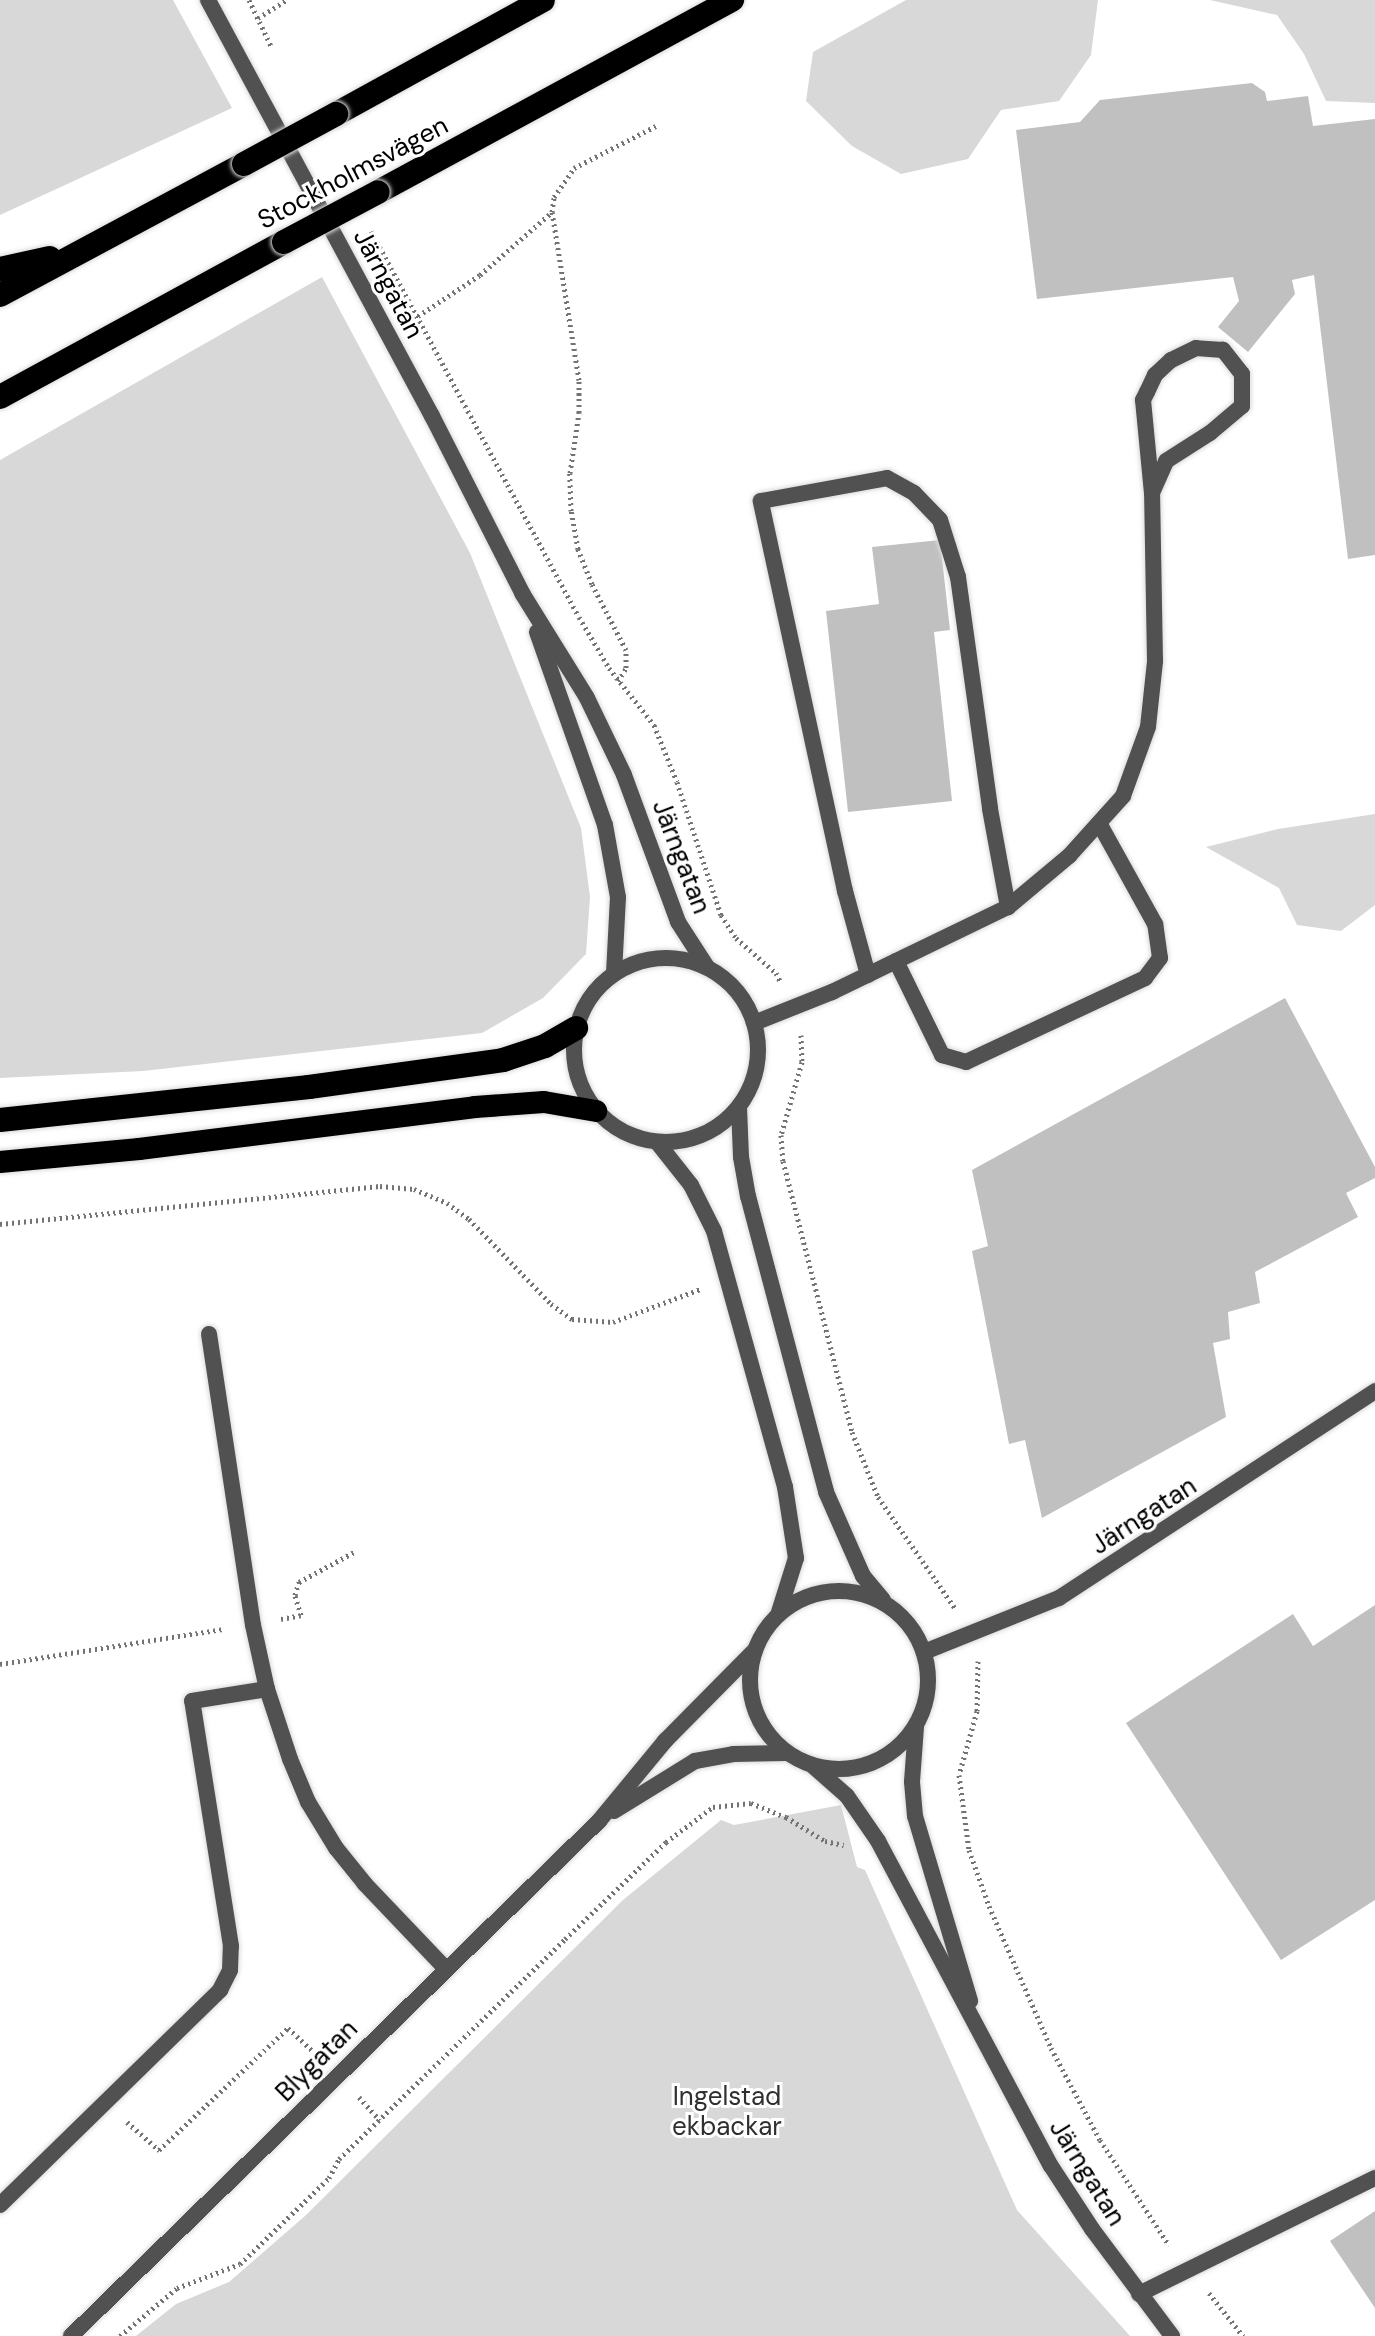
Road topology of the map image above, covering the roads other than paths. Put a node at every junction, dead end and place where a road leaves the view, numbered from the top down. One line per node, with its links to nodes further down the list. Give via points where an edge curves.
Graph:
1 (208, 0): 9 (street, Järngatan)
2 (543, 0): 4 (highway, bridge)
3 (732, 0): 7 (highway, Stockholmsvägen, bridge)
4 (80, 252): 5 (highway); 6 (highway)
5 (0, 269)
6 (0, 295)
7 (0, 397)
8 (1152, 493): 8 (street, via 1166,461 1242,406 1242,374 1223,350 1196,348 1155,375 1143,400); 10 (street, via 1157,635 1148,727 1123,796)
9 (522, 593): 13 (street, Järngatan, via 587,698 624,775 678,922); 14 (street, Järngatan, via 605,825 618,897)
10 (1099, 823): 11 (street); 12 (street, via 1155,924 1160,958 1145,978 966,1062 942,1055)
11 (1008, 907): 12 (street); 15 (street, via 958,577 940,520 914,493 887,478 761,501)
12 (896, 961): 15 (street)
13 (707, 967): 14 (street, via 660,958); 16 (street, via 744,1000)
14 (614, 974): 17 (street, via 584,1007)
15 (868, 975): 16 (street)
16 (754, 1023): 18 (street, via 757,1066)
17 (576, 1028): 19 (street, via 576,1072); 20 (highway, via 545,1046 503,1060)
18 (739, 1107): 21 (street, via 717,1128 688,1140); 25 (street, via 741,1157 826,1492 863,1576)
19 (596, 1111): 21 (street, via 624,1132); 22 (highway, via 544,1102 475,1107)
20 (0, 1120)
21 (657, 1142): 26 (street, via 691,1185 730,1278 793,1525 796,1558)
22 (0, 1162)
23 (209, 1334): 29 (street)
24 (1375, 1391): 28 (street, Järngatan, via 1059,1598)
25 (884, 1602): 26 (street, via 858,1592 830,1590 803,1597); 28 (street, via 909,1623)
26 (779, 1612): 27 (street)
27 (753, 1652): 31 (street, via 749,1689 760,1725); 33 (street, Blygatan, via 665,1741)
28 (924, 1652): 30 (street, via 927,1700)
29 (267, 1689): 34 (street, via 308,1802 336,1848); 37 (street, via 192,1701 231,1946 230,1970 220,1990)
30 (916, 1727): 32 (street, via 897,1749 871,1764 842,1770); 35 (street, Järngatan, via 915,1816)
31 (785, 1753): 32 (street); 33 (street, Blygatan, via 695,1761)
32 (813, 1766): 35 (street, Järngatan, via 847,1796 878,1841)
33 (599, 1821): 34 (street, Blygatan)
34 (445, 1968): 39 (street, Blygatan)
35 (978, 2025): 38 (street, Järngatan, via 1051,2166)
36 (1375, 2178): 38 (street)
37 (0, 2205)
38 (1139, 2294): 40 (street, Järngatan)
39 (71, 2336)
40 (1172, 2336)

